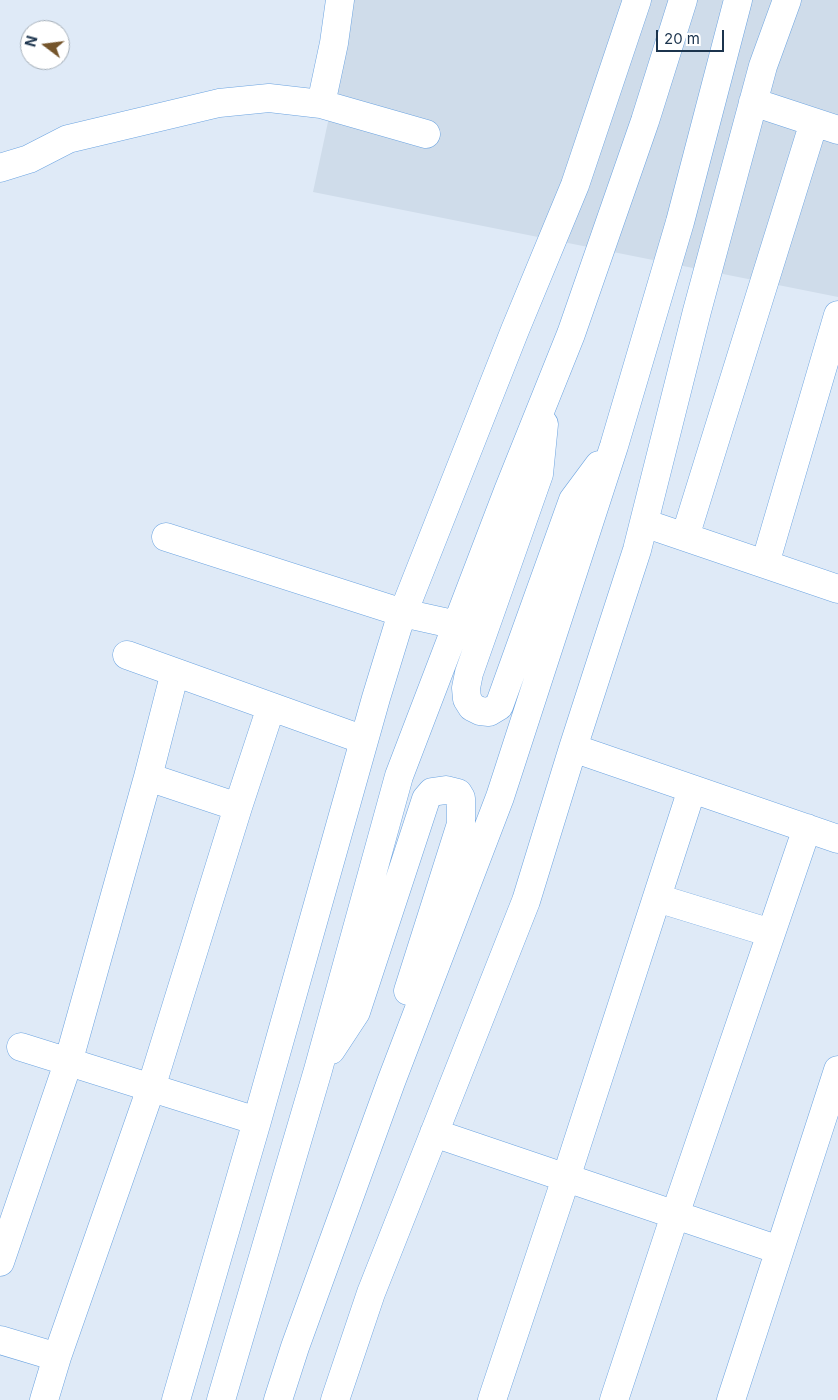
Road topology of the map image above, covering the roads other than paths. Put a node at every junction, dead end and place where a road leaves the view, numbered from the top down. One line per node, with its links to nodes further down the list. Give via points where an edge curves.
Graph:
1 (340, 0): 7 (street)
2 (636, 0): 19 (street, via 575,185 514,330)
3 (682, 0): 12 (street, via 626,177 572,334)
4 (738, 0): 13 (street, via 680,222)
5 (787, 0): 6 (street)
6 (753, 102): 8 (street); 14 (street)
7 (321, 104): 9 (street); 10 (street, via 269,98 219,103 68,140 29,159)
8 (826, 126): 16 (street)
9 (426, 134)
10 (0, 168)
11 (838, 315): 17 (street)
12 (548, 392): 13 (street, via 539,474 469,673 466,688 472,707 489,712 499,706 573,500); 20 (street)
13 (614, 446): 37 (street, via 500,797)
14 (644, 523): 16 (street); 25 (street)
15 (166, 537): 19 (street)
16 (685, 537): 17 (street)
17 (765, 564): 18 (street)
18 (838, 589)
19 (403, 613): 20 (street); 24 (street)
20 (457, 625): 35 (street, via 399,776)
21 (127, 655): 22 (street)
22 (175, 672): 23 (street); 26 (street)
23 (271, 707): 24 (street); 28 (street)
24 (364, 740): 39 (street)
25 (573, 748): 27 (street); 40 (street, via 526,901)
26 (148, 777): 28 (street); 34 (street)
27 (692, 789): 29 (street); 31 (street)
28 (238, 807): 38 (street)
29 (807, 828): 30 (street); 32 (street)
30 (838, 839)
31 (657, 898): 32 (street); 41 (street)
32 (771, 933): 42 (street)
33 (21, 1047): 34 (street)
34 (68, 1063): 38 (street); 44 (street)
35 (318, 1070): 37 (street, via 356,1012 426,799 432,792 446,790 458,793 461,798 461,824 392,1040); 49 (street)
36 (838, 1070): 43 (street)
37 (391, 1082): 50 (street)
38 (151, 1088): 39 (street); 46 (street)
39 (257, 1121): 48 (street)
40 (434, 1133): 41 (street); 51 (street, via 371,1293)
41 (566, 1178): 42 (street); 52 (street)
42 (675, 1215): 43 (street); 53 (street)
43 (779, 1250): 54 (street)
44 (0, 1262)
45 (0, 1340): 46 (street)
46 (57, 1357): 47 (street)
47 (44, 1400)
48 (176, 1400)
49 (221, 1400)
50 (278, 1400)
51 (335, 1400)
52 (492, 1400)
53 (614, 1400)
54 (730, 1400)

